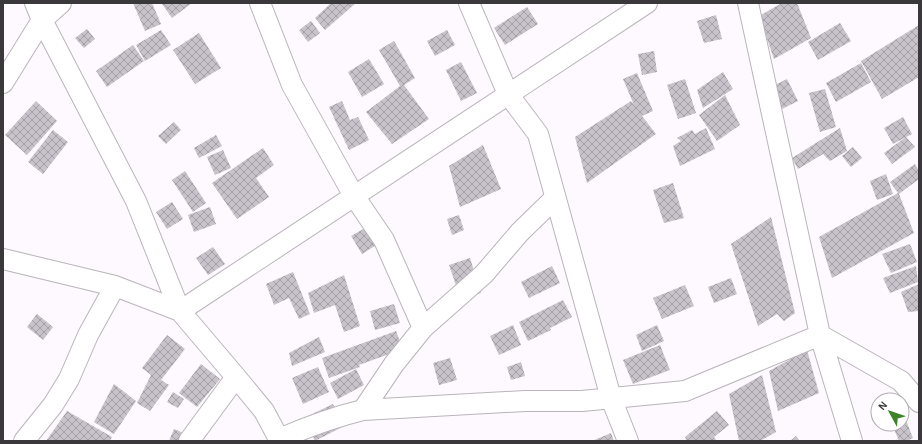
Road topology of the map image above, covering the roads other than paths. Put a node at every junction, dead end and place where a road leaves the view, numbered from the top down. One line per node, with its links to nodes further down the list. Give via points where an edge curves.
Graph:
1 (61, 3): 6 (street)
2 (260, 3): 9 (street, via 292,85)
3 (469, 3): 8 (street)
4 (647, 3): 8 (street)
5 (748, 3): 15 (street)
6 (39, 11): 7 (street); 13 (street, via 136,201)
7 (3, 83)
8 (508, 94): 9 (street); 10 (street, via 538,134)
9 (354, 196): 13 (street); 14 (street, via 384,240)
10 (555, 198): 14 (street, via 520,232 484,274); 17 (street)
11 (3, 259): 12 (street)
12 (114, 286): 13 (street); 21 (street, via 88,335 69,379 53,405)
13 (180, 310): 16 (street)
14 (423, 328): 19 (street, via 394,364)
15 (820, 335): 17 (street, via 685,391); 18 (street, via 900,381); 24 (street)
16 (236, 376): 20 (street, via 264,411); 22 (street)
17 (611, 398): 19 (street); 23 (street)
18 (919, 402)
19 (363, 410): 20 (street, via 320,422)
20 (280, 440)
21 (24, 441)
22 (189, 441)
23 (628, 441)
24 (852, 441)

